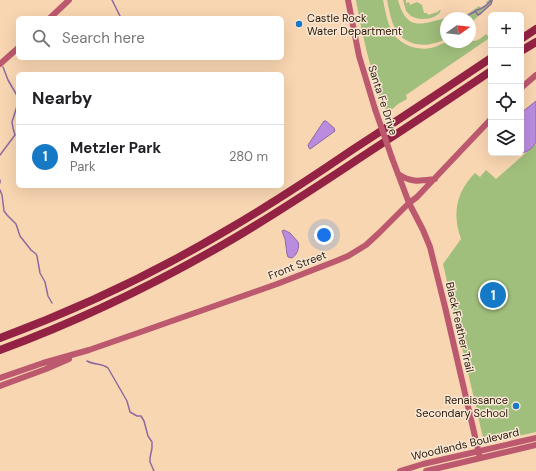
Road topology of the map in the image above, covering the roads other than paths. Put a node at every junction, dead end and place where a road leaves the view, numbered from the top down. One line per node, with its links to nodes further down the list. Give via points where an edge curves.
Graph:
1 (69, 0): 3 (main road)
2 (348, 0): 15 (main road, Santa Fe Drive, bridge, via 365,78)
3 (52, 16)
4 (536, 29): 5 (highway)
5 (524, 37)
6 (536, 42): 8 (highway)
7 (16, 50): 10 (main road)
8 (524, 50)
9 (488, 60): 18 (highway, via 226,231 107,294)
10 (0, 64)
11 (488, 73): 19 (highway, via 338,174 219,247 100,309)
12 (536, 75): 13 (main road)
13 (524, 85)
14 (490, 120): 16 (main road, Front Street)
15 (398, 174): 16 (main road, via 412,181); 17 (main road, Santa Fe Drive)
16 (434, 179): 17 (main road, Front Street)
17 (409, 203): 20 (main road, Front Street, via 370,241 348,256 277,284); 25 (main road, Black Feather Trail, via 427,239 437,274)
18 (0, 338)
19 (0, 350)
20 (89, 350): 21 (main road, Front Street); 22 (main road, Front Street)
21 (0, 378)
22 (0, 386)
23 (536, 438): 25 (main road, Woodlands Boulevard)
24 (536, 445): 26 (main road, Woodlands Boulevard)
25 (478, 451): 26 (main road, Black Feather Trail); 27 (main road, Woodlands Boulevard)
26 (480, 458): 28 (main road, Woodlands Boulevard)
27 (400, 471)
28 (426, 471)

